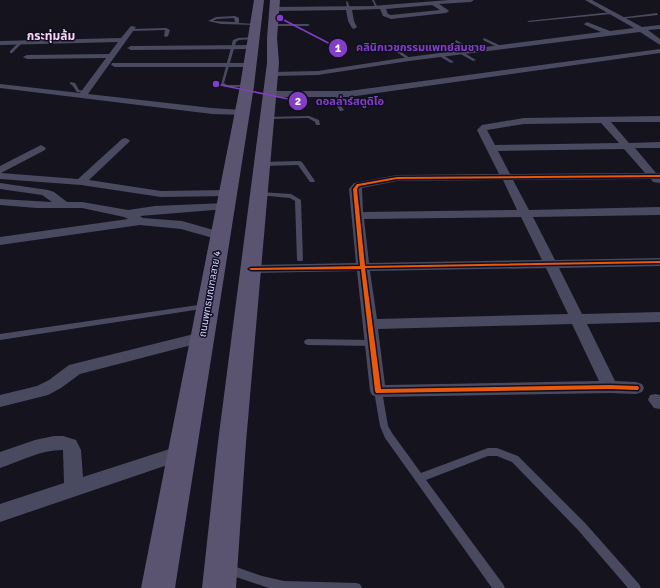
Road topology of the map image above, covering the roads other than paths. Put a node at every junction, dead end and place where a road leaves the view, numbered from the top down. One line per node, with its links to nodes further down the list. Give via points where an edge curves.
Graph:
1 (259, 0): 18 (main road, ถนนพุทธมณฑลสาย 4)
2 (373, 0): 8 (lane)
3 (470, 0): 6 (street)
4 (588, 0): 9 (street)
5 (347, 3): 7 (street); 8 (street); 22 (street)
6 (433, 3): 8 (street); 8 (street, via 446,11 391,17 385,15)
7 (274, 5): 20 (main road)
8 (379, 6)
9 (611, 13): 13 (street); 14 (lane)
10 (657, 14): 12 (lane)
11 (221, 17): 16 (lane); 16 (lane, via 210,21); 17 (lane, via 237,17)
12 (633, 17): 13 (lane); 15 (lane)
13 (620, 18): 25 (street)
14 (529, 21)
15 (644, 21)
16 (221, 23): 17 (lane)
17 (237, 24): 18 (lane)
18 (256, 24): 33 (main road, ถนนพุทธมณฑลสาย 4)
19 (586, 24): 26 (street)
20 (273, 25): 21 (lane); 53 (main road)
21 (308, 25)
22 (354, 27)
23 (660, 27): 25 (street)
24 (132, 28): 27 (lane, via 166,29); 29 (street)
25 (642, 29): 26 (street); 34 (street)
26 (609, 33): 36 (street)
27 (166, 36)
28 (484, 39): 36 (lane)
29 (124, 40): 32 (street); 45 (street)
30 (456, 42): 40 (lane)
31 (0, 43): 32 (street)
32 (20, 43): 42 (lane)
33 (253, 43): 38 (street); 52 (main road, ถนนพุทธมณฑลสาย 4)
34 (660, 43)
35 (446, 47): 43 (lane)
36 (500, 47): 40 (street)
37 (131, 48): 38 (street)
38 (232, 48): 50 (lane)
39 (395, 49): 47 (lane)
40 (472, 50): 43 (street)
41 (660, 51): 59 (street)
42 (11, 52)
43 (458, 52): 44 (street); 48 (lane)
44 (440, 55): 47 (street); 49 (lane)
45 (113, 56): 46 (street); 57 (street)
46 (27, 57)
47 (409, 58): 53 (street, via 318,72)
48 (474, 60)
49 (452, 62)
50 (228, 64): 51 (street); 52 (street); 56 (lane, via 223,85)
51 (115, 65)
52 (250, 65): 56 (main road, ถนนพุทธมณฑลสาย 4)
53 (272, 74): 58 (main road)
54 (71, 83): 57 (lane)
55 (0, 86): 57 (street)
56 (247, 86): 61 (main road, ถนนพุทธมณฑลสาย 4)
57 (84, 94): 61 (street)
58 (269, 94): 59 (street); 62 (main road)
59 (341, 95): 60 (lane, via 337,103)
60 (342, 110)
61 (242, 113): 79 (main road, ถนนพุทธมณฑลสาย 4)
62 (266, 118): 65 (lane, via 309,117); 73 (main road)
63 (660, 119): 64 (street)
64 (608, 120): 67 (street); 70 (street, via 524,121 485,127 482,130)
65 (318, 124)
66 (125, 141): 77 (street)
67 (630, 146): 68 (street); 70 (street); 74 (street)
68 (660, 146)
69 (41, 148): 71 (street)
70 (491, 148): 75 (street)
71 (0, 170)
72 (0, 176): 77 (street)
73 (261, 176): 76 (lane, via 300,163); 79 (main road); 90 (lane, via 298,200); 94 (main road)
74 (658, 177): 75 (street)
75 (506, 178): 83 (street); 85 (street, via 397,178 358,185 355,189)
76 (312, 181)
77 (81, 182): 79 (street, via 161,194)
78 (0, 186): 81 (street, via 44,192)
79 (228, 194): 84 (street); 87 (main road, ถนนพุทธมณฑลสาย 4)
80 (0, 202): 81 (street)
81 (64, 204): 84 (street)
82 (660, 211): 83 (street)
83 (524, 213): 85 (street); 91 (street)
84 (128, 214): 86 (street)
85 (357, 216): 93 (street)
86 (140, 221): 87 (street, via 182,225); 88 (street)
87 (220, 236): 95 (main road, ถนนพุทธมณฑลสาย 4)
88 (0, 241)
89 (660, 254): 91 (street)
90 (300, 260): 93 (street); 94 (street)
91 (548, 260): 92 (street); 93 (street); 97 (street)
92 (660, 262)
93 (363, 264): 94 (street); 98 (street)
94 (252, 265): 112 (main road)
95 (208, 306): 99 (lane); 100 (main road, ถนนพุทธมณฑลสาย 4)
96 (660, 317): 97 (street)
97 (576, 319): 98 (street); 103 (street)
98 (370, 324): 102 (street)
99 (0, 337)
100 (202, 337): 106 (street, via 75,369 44,390); 107 (main road, ถนนพุทธมณฑลสาย 4)
101 (308, 342): 102 (lane)
102 (372, 342): 105 (street)
103 (610, 387): 104 (street); 105 (street)
104 (636, 388)
105 (378, 391): 109 (lane, via 388,435)
106 (0, 401)
107 (182, 453): 110 (street); 113 (main road, ถนนพุทธมณฑลสาย 4)
108 (0, 460): 110 (street, via 64,442 70,445 72,450)
109 (420, 478): 115 (lane); 116 (lane, via 488,452 515,458 582,527)
110 (74, 488): 111 (street)
111 (0, 513)
112 (220, 577): 114 (lane, via 284,586)
113 (158, 588)
114 (356, 588)
115 (499, 588)
116 (635, 588)

